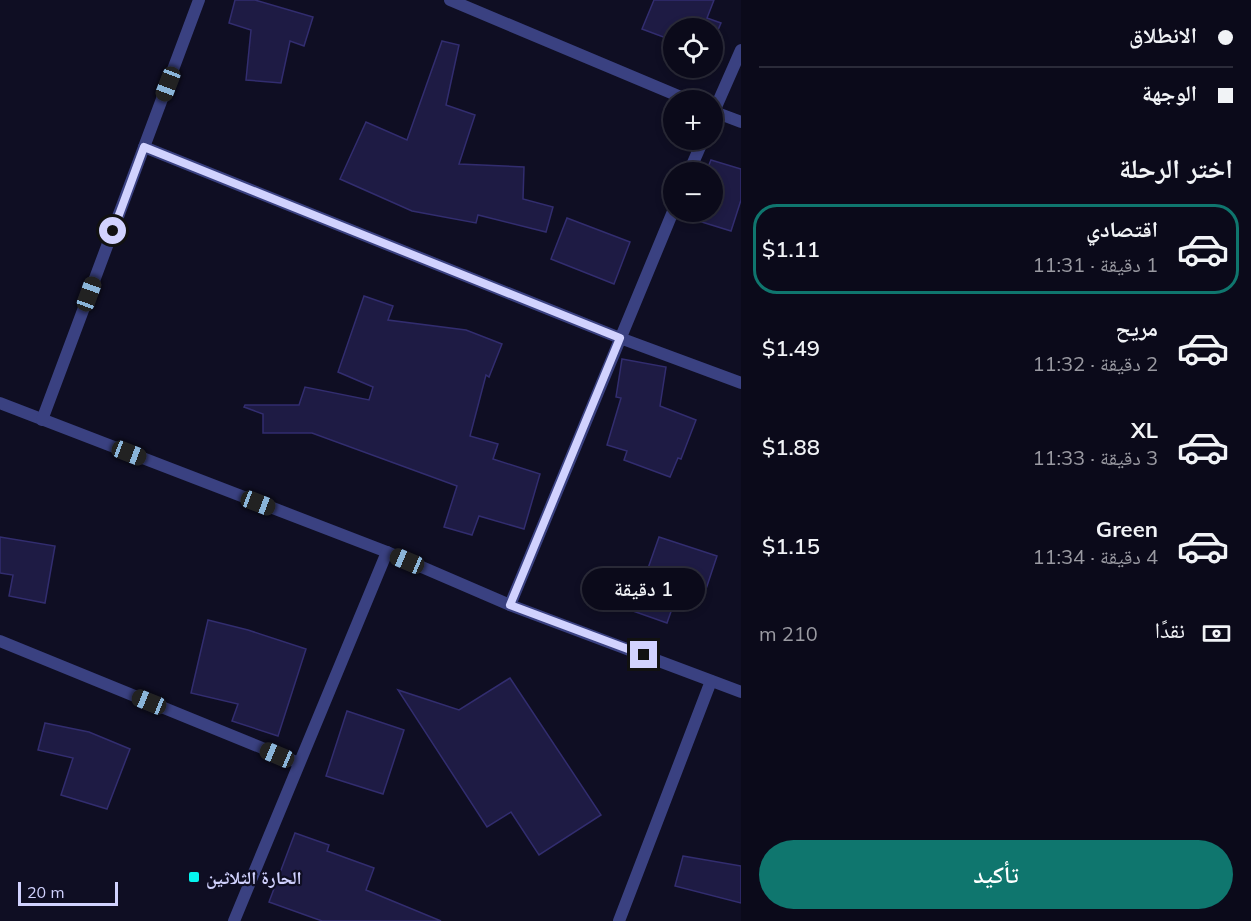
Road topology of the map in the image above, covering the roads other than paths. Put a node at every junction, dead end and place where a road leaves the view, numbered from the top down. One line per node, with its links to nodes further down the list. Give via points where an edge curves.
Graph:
1 (200, 0): 8 (street)
2 (450, 0): 4 (street)
3 (741, 50): 5 (street)
4 (664, 90)
5 (723, 90)
6 (723, 116): 7 (street)
7 (741, 122)
8 (144, 147): 10 (street); 13 (street)
9 (669, 222): 10 (street)
10 (620, 338): 11 (street); 15 (street)
11 (741, 383)
12 (0, 403): 13 (street)
13 (42, 420): 14 (street)
14 (387, 552): 15 (street); 19 (street)
15 (510, 605): 17 (street)
16 (0, 641): 19 (street)
17 (711, 681): 18 (street); 21 (street)
18 (741, 692)
19 (299, 763): 20 (street)
20 (234, 921)
21 (619, 921)

